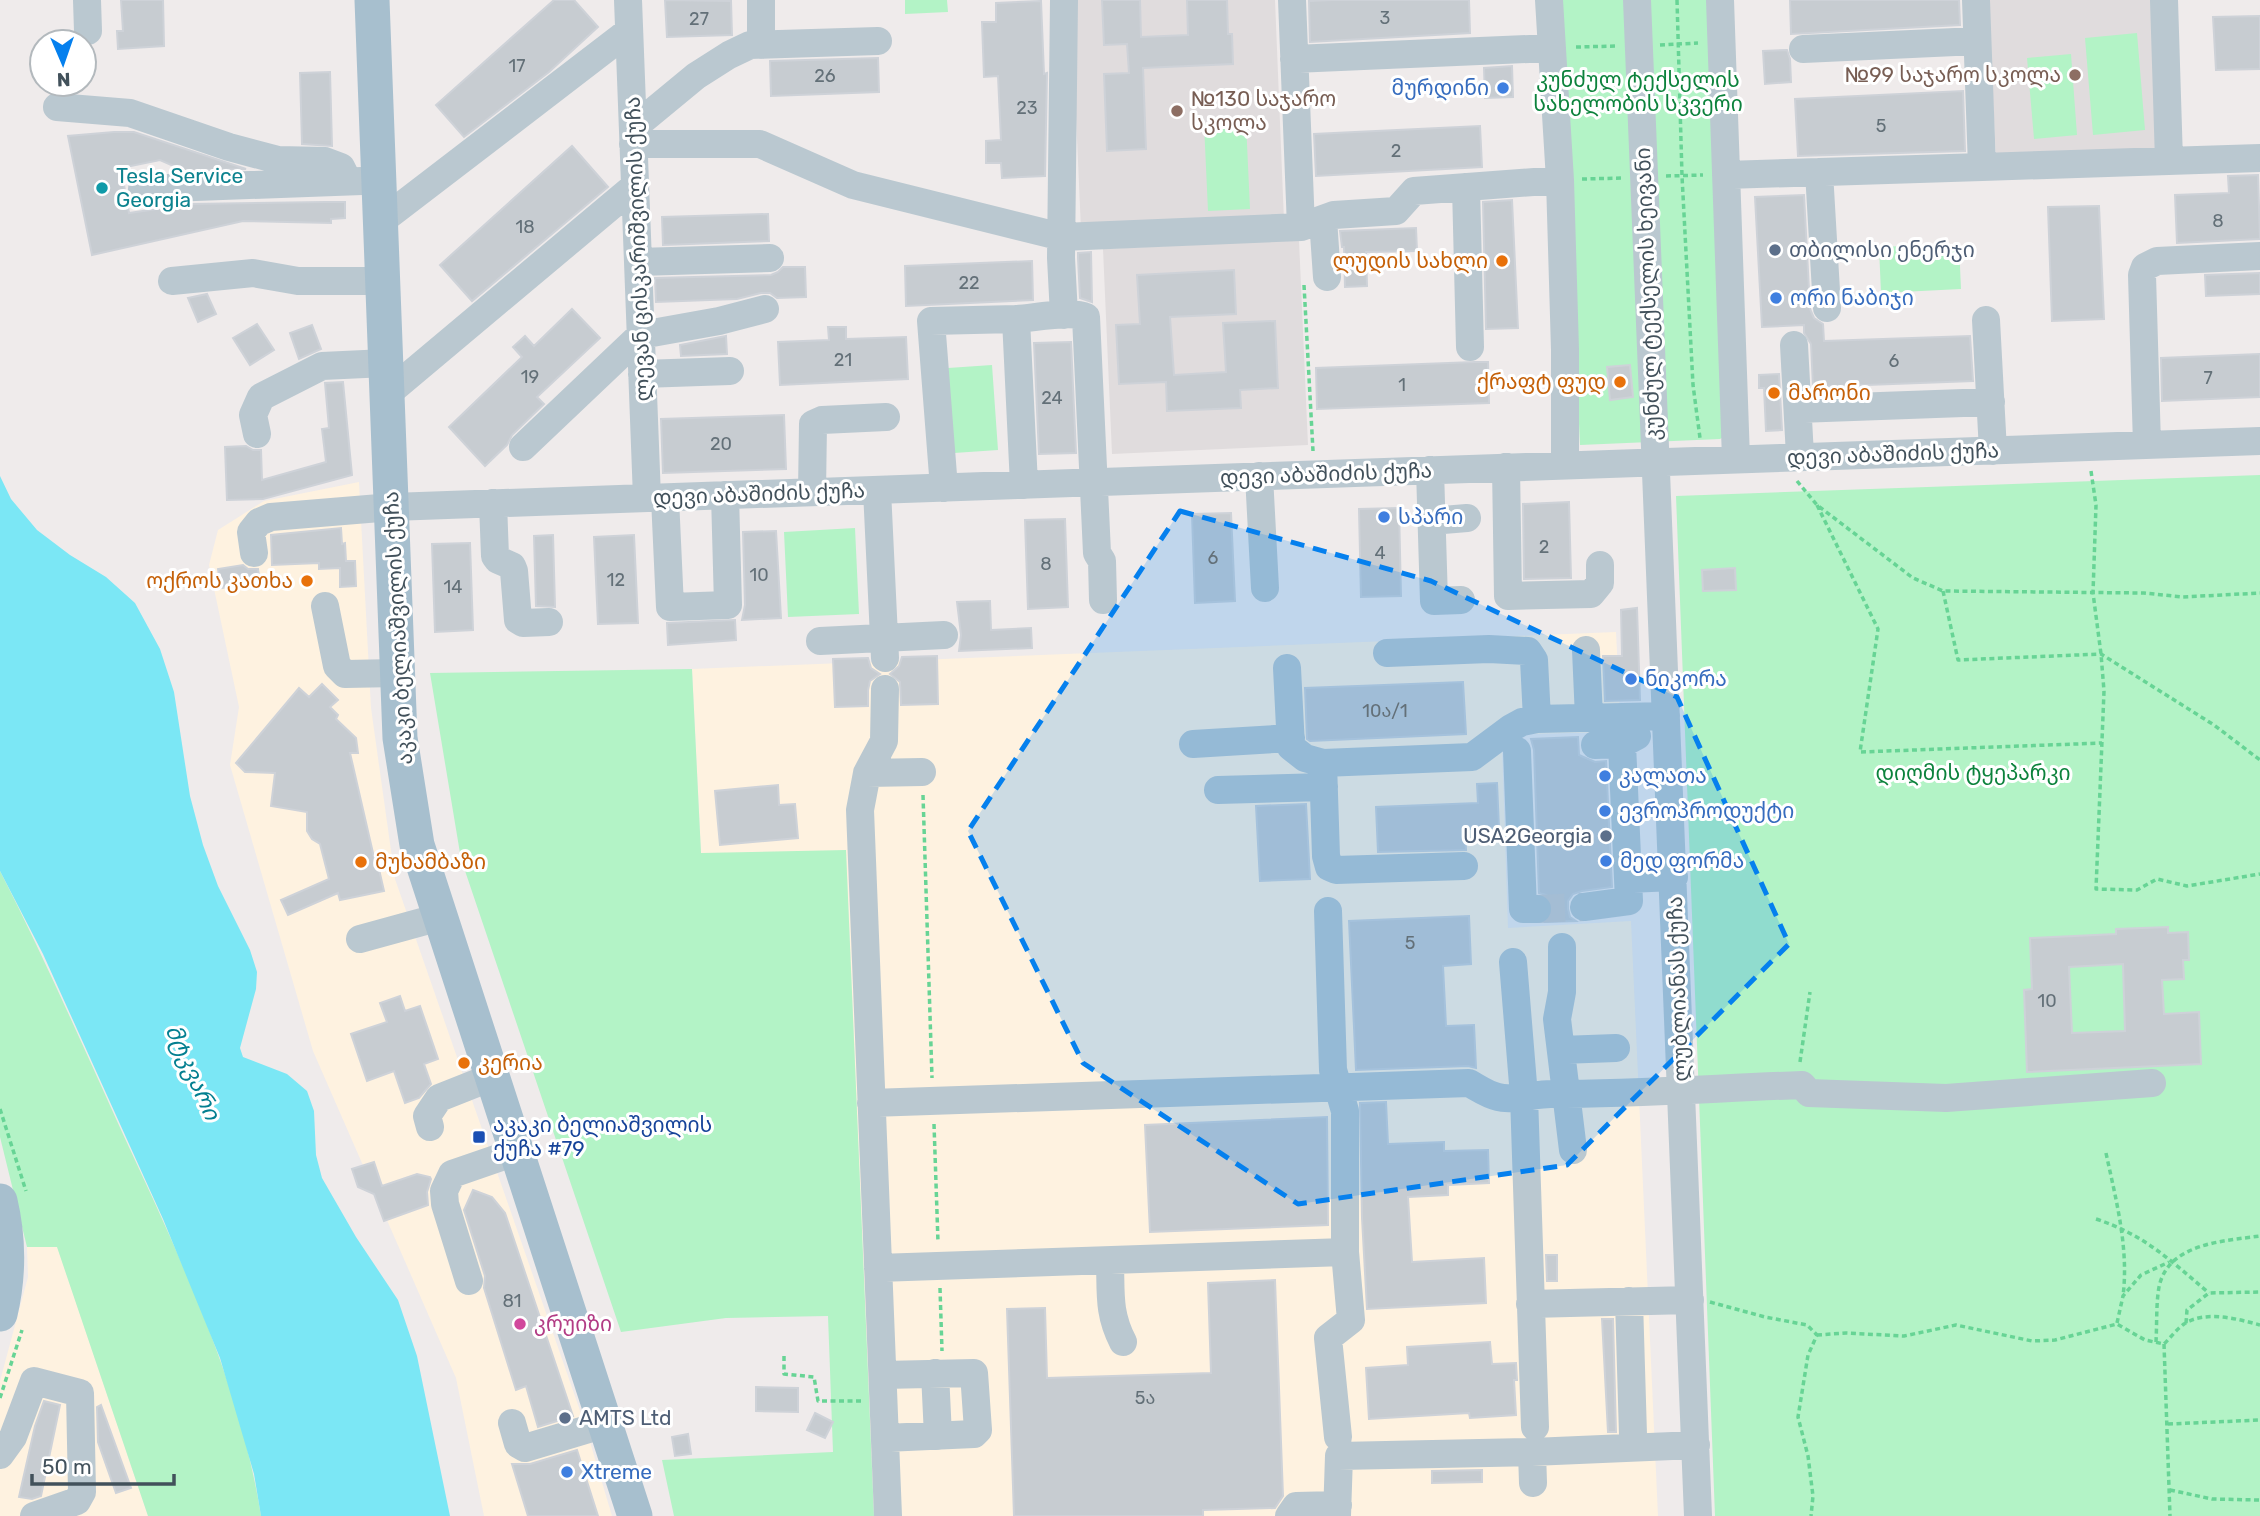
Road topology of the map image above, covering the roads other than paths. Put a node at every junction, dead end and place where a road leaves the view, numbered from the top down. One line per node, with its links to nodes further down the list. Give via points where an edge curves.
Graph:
1 (87, 0): 12 (street)
2 (372, 0): 28 (main road, აკაკი ბელიაშვილის ქუჩა)
3 (628, 0): 13 (street, ლევან ცისკარიშვილის ქუჩა)
4 (761, 0): 16 (street)
5 (1064, 0): 34 (street)
6 (1292, 0): 19 (street)
7 (1549, 0): 17 (street)
8 (1637, 0): 61 (street, კუნძულ ტექსელის ხეივანი)
9 (1720, 0): 26 (street)
10 (1976, 0): 15 (street)
11 (2164, 0): 23 (street)
12 (88, 28)
13 (629, 31): 21 (street, ლევან ცისკარიშვილის ქუჩა); 32 (street)
14 (878, 41): 16 (street)
15 (1978, 41): 18 (street); 24 (street)
16 (761, 45): 21 (street, via 750,45 696,76)
17 (1552, 48): 19 (street); 27 (street)
18 (1803, 49)
19 (1294, 59): 33 (street)
20 (57, 107): 28 (street, via 130,113 278,160 326,161)
21 (633, 136): 29 (street, ლევან ცისკარიშვილის ქუჩა); 34 (street, via 760,144 853,185)
22 (2260, 158): 23 (street)
23 (2169, 161): 24 (street)
24 (1982, 167): 25 (street)
25 (1819, 172): 26 (street); 41 (street)
26 (1726, 175): 60 (street)
27 (1560, 180): 30 (street); 62 (street)
28 (363, 181): 31 (street); 32 (main road, აკაკი ბელიაშვილის ქუჩა)
29 (635, 186): 37 (street, ლევან ცისკარიშვილის ქუჩა); 51 (street)
30 (1466, 187): 33 (street, via 1414,191 1396,211 1334,215); 48 (street)
31 (142, 188)
32 (380, 222): 40 (main road, აკაკი ბელიაშვილის ქუჩა)
33 (1312, 223): 34 (street); 38 (street)
34 (1062, 237): 43 (street)
35 (2260, 256): 57 (street, via 2157,261 2145,267)
36 (770, 258): 37 (street)
37 (638, 262): 46 (street, ლევან ცისკარიშვილის ქუჩა)
38 (1316, 280)
39 (172, 281): 40 (street, via 253,273 298,281)
40 (383, 281): 51 (main road, აკაკი ბელიაშვილის ქუჩა)
41 (1827, 308)
42 (765, 309): 46 (street)
43 (1064, 315): 44 (street); 67 (street, via 1086,317)
44 (1017, 319): 68 (street); 69 (street, via 931,321)
45 (1986, 320): 52 (street)
46 (641, 335): 50 (street, ლევან ცისკარიშვილის ქუჩა); 58 (street)
47 (1794, 345): 53 (street)
48 (1469, 347)
49 (730, 371): 50 (street)
50 (642, 374): 73 (street, ლევან ცისკარიშვილის ქუჩა)
51 (387, 378): 55 (street, via 323,366 261,397 253,415); 75 (main road, აკაკი ბელიაშვილის ქუჩა)
52 (1990, 402): 53 (street); 59 (street)
53 (1798, 410): 64 (street)
54 (886, 417): 71 (street, via 813,424)
55 (257, 434)
56 (2260, 441): 57 (street, დევი აბაშიძის ქუჩა)
57 (2147, 446): 59 (street, დევი აბაშიძის ქუჩა)
58 (523, 447)
59 (1993, 451): 64 (street, დევი აბაშიძის ქუჩა)
60 (1736, 459): 61 (street, დევი აბაშიძის ქუჩა); 64 (street, დევი აბაშიძის ქუჩა)
61 (1656, 462): 62 (street, დევი აბაშიძის ქუჩა); 94 (street, ლუბლიანას ქუჩა)
62 (1565, 465): 63 (street, დევი აბაშიძის ქუჩა)
63 (1506, 467): 65 (street, დევი აბაშიძის ქუჩა); 79 (street, via 1508,596 1591,594 1601,583)
64 (1798, 469)
65 (1430, 470): 66 (street, დევი აბაშიძის ქუჩა); 77 (street)
66 (1259, 476): 67 (street, დევი აბაშიძის ქუჩა); 80 (street)
67 (1095, 482): 68 (street, დევი აბაშიძის ქუჩა); 81 (street)
68 (1024, 485): 69 (street, დევი აბაშიძის ქუჩა)
69 (944, 488): 70 (street, დევი აბაშიძის ქუჩა)
70 (877, 491): 71 (street, დევი აბაშიძის ქუჩა); 87 (street)
71 (812, 492): 72 (street, დევი აბაშიძის ქუჩა)
72 (725, 495): 73 (street, დევი აბაშიძის ქუჩა); 73 (street, ლევან ცისკარიშვილის ქუჩა, via 728,605 670,607)
73 (656, 498): 74 (street, დევი აბაშიძის ქუჩა)
74 (493, 503): 75 (street, დევი აბაშიძის ქუჩა); 84 (street, via 495,556 514,571 518,620)
75 (392, 507): 78 (street, დევი აბაშიძის ქუჩა, via 271,517 251,532); 91 (main road, აკაკი ბელიაშვილის ქუჩა)
76 (1467, 518): 77 (street)
77 (1432, 521): 82 (street, via 1434,601)
78 (254, 553)
79 (1600, 565)
80 (1265, 588)
81 (1104, 600)
82 (1461, 600)
83 (326, 606): 91 (street, via 337,666 345,674)
84 (549, 622)
85 (944, 635): 87 (street)
86 (820, 641): 87 (street)
87 (884, 648)
88 (1586, 650): 95 (street)
89 (1387, 653): 93 (street, via 1528,651 1534,660)
90 (1287, 668): 96 (street)
91 (397, 673): 109 (main road, აკაკი ბელიაშვილის ქუჩა, via 400,738 417,845)
92 (885, 690): 100 (street, via 884,741)
93 (1537, 719): 95 (street); 101 (street, via 1522,722 1472,757)
94 (1667, 724): 95 (street); 95 (street, via 1644,732); 104 (street, ლუბლიანას ქუჩა)
95 (1602, 735): 105 (street)
96 (1291, 738): 97 (street); 101 (street, via 1291,747)
97 (1193, 744)
98 (1517, 751): 107 (street, via 1523,909)
99 (922, 772): 100 (street)
100 (867, 773): 121 (street, via 860,810)
101 (1323, 775): 102 (street); 103 (street, via 1329,867)
102 (1218, 790)
103 (1464, 866)
104 (1674, 877): 105 (street); 118 (street, ლუბლიანას ქუჩა)
105 (1628, 879): 106 (street, via 1629,901)
106 (1584, 907)
107 (1537, 909)
108 (1328, 911): 117 (street, via 1333,1069)
109 (440, 917): 110 (street); 115 (main road, აკაკი ბელიაშვილის ქუჩა)
110 (360, 939)
111 (1562, 947): 114 (street)
112 (1513, 962): 120 (street)
113 (1616, 1048): 114 (street)
114 (1561, 1050): 119 (street)
115 (492, 1077): 122 (street, via 439,1098 427,1116); 124 (main road, აკაკი ბელიაშვილის ქუჩა)
116 (2152, 1083): 118 (street, via 1946,1098 1809,1093 1802,1085)
117 (1338, 1088): 120 (street, via 1469,1083 1498,1097); 121 (street); 126 (street, via 1345,1111)
118 (1681, 1089): 119 (street); 130 (street, ლუბლიანას ქუჩა)
119 (1566, 1094): 120 (street); 123 (street)
120 (1524, 1096): 132 (street)
121 (871, 1103): 128 (street)
122 (430, 1127)
123 (1573, 1150)
124 (516, 1152): 129 (street, via 452,1174 444,1191); 138 (main road, აკაკი ბელიაშვილის ქუჩა)
125 (0, 1201): 133 (main road, via 7,1270)
126 (1345, 1252): 127 (street); 141 (street, via 1350,1320 1328,1338)
127 (1110, 1261): 128 (street); 134 (street, via 1111,1311)
128 (878, 1268): 136 (street)
129 (469, 1281)
130 (1690, 1300): 131 (street); 144 (street, ლუბლიანას ქუჩა)
131 (1629, 1301): 132 (street); 139 (street)
132 (1530, 1304): 143 (street)
133 (0, 1314)
134 (1123, 1342)
135 (939, 1373): 136 (street); 140 (street); 140 (street, via 974,1373 978,1430)
136 (883, 1388): 142 (street)
137 (512, 1423): 138 (street, via 518,1444 524,1448)
138 (605, 1424): 149 (main road, აკაკი ბელიაშვილის ქუჩა)
139 (1633, 1435)
140 (938, 1436): 142 (street)
141 (1338, 1437)
142 (885, 1438): 150 (street)
143 (1534, 1439): 144 (street); 146 (street); 147 (street, via 1339,1456)
144 (1696, 1445): 152 (street, ლუბლიანას ქუჩა)
145 (0, 1455): 148 (street, via 13,1437 34,1381 80,1393 82,1492 77,1501)
146 (1533, 1483)
147 (1338, 1510): 151 (street, via 1296,1506)
148 (34, 1516)
149 (635, 1516)
150 (888, 1516)
151 (1289, 1516)
152 (1698, 1516)

